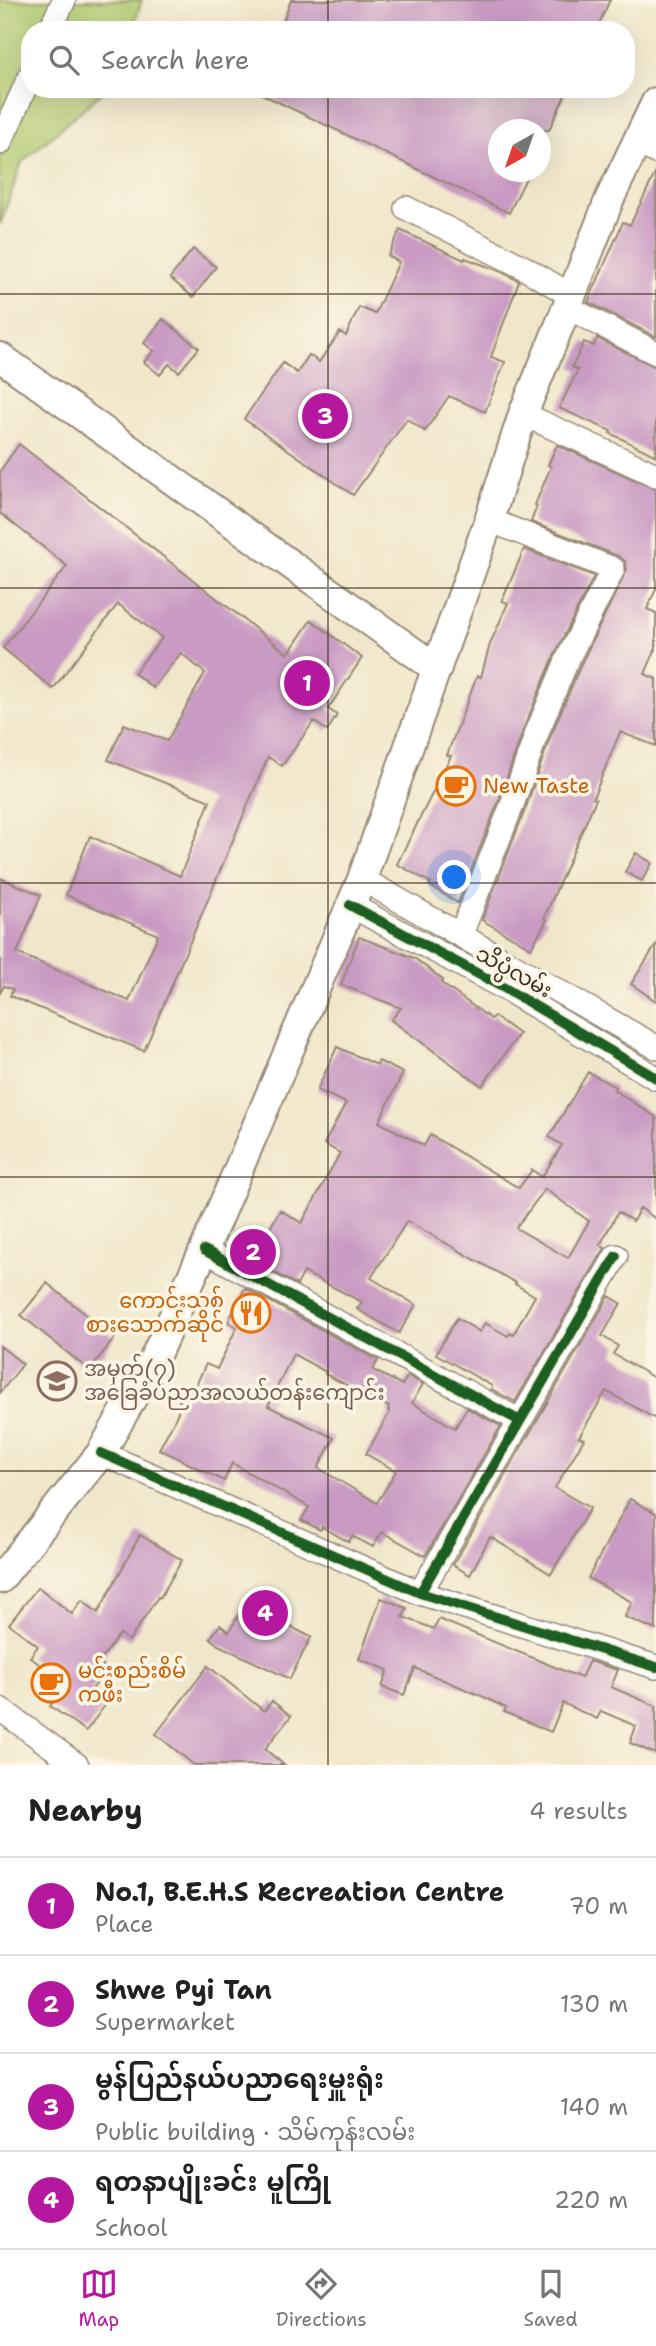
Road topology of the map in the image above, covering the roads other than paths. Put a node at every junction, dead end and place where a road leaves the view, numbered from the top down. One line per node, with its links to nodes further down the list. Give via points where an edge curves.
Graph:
1 (64, 0): 2 (street)
2 (54, 21)
3 (21, 96): 5 (street)
4 (656, 102): 6 (main road)
5 (0, 143)
6 (646, 147): 8 (main road, via 610,198)
7 (407, 208): 8 (street, via 521,266)
8 (570, 301): 9 (street); 11 (main road)
9 (656, 353)
10 (0, 357): 14 (main road)
11 (523, 414): 12 (street); 13 (main road)
12 (656, 475)
13 (489, 520): 14 (main road); 17 (street, via 613,569 548,706)
14 (437, 669): 15 (main road)
15 (362, 879): 16 (main road); 17 (street, သိပ္ပံလမ်း)
16 (350, 905): 19 (street, သိပ္ပံလမ်း); 20 (main road)
17 (461, 934): 18 (street, သိပ္ပံလမ်း)
18 (656, 1047)
19 (656, 1077)
20 (204, 1250): 22 (street); 23 (main road, via 153,1361)
21 (616, 1256): 22 (street)
22 (520, 1421): 25 (street)
23 (101, 1453): 24 (main road); 25 (street)
24 (0, 1579)
25 (420, 1593): 26 (street)
26 (656, 1667)
27 (0, 1709): 28 (street)
28 (77, 1765)

